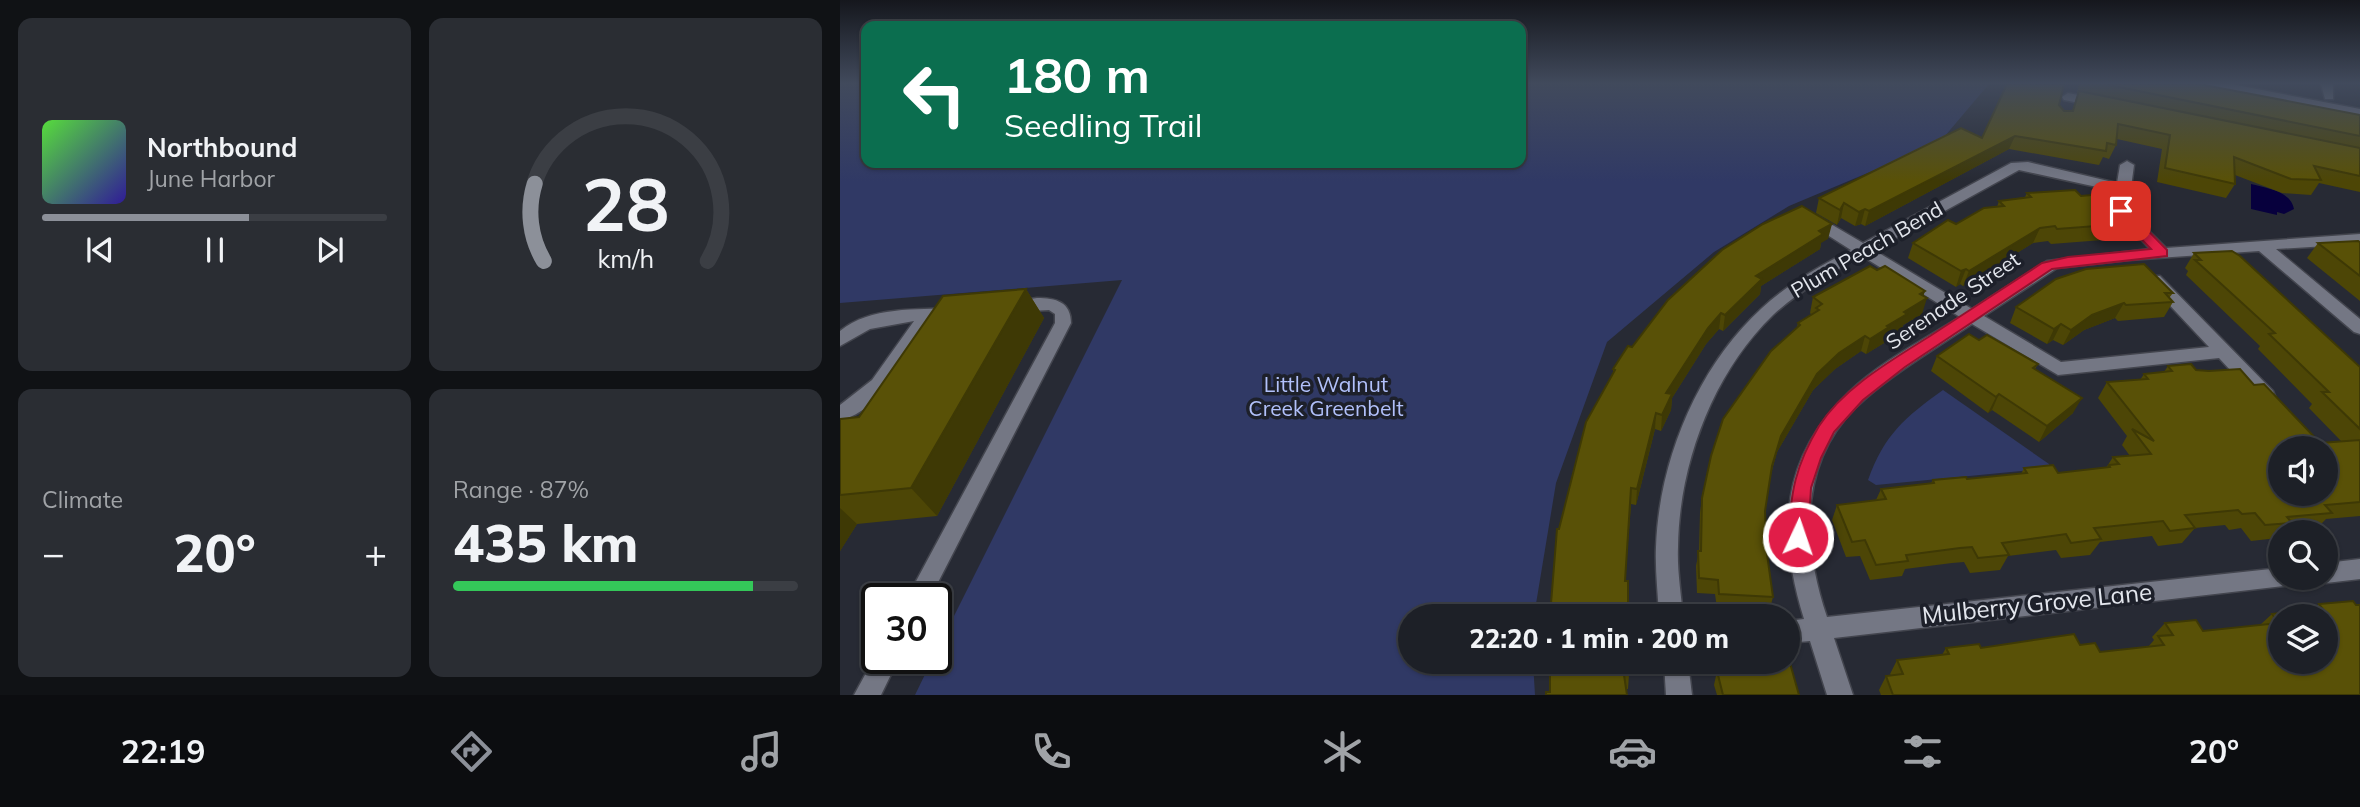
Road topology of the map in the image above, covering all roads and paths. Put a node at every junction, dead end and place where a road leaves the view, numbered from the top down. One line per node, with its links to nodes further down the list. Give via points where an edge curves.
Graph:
1 (2127, 165): 2 (street)
2 (2123, 189): 6 (street, Plum Peach Bend, via 2016,166); 7 (street, via 2121,211)
3 (1800, 212): 6 (street)
4 (2360, 239): 5 (street, Serenade Street)
5 (2263, 246): 7 (street, Serenade Street); 13 (street)
6 (1863, 250): 12 (street); 22 (street, Plum Peach Bend, via 1799,286 1766,312 1703,399 1683,454 1668,526)
7 (2162, 253): 8 (street, Serenade Street)
8 (2129, 255): 12 (street, Serenade Street, via 2053,264); 15 (street)
9 (992, 309): 21 (street, via 1054,304 1065,314)
10 (966, 312): 11 (street)
11 (926, 316): 14 (street, via 868,323); 17 (street, via 873,394)
12 (1970, 317): 15 (street, via 2058,369); 23 (street, Serenade Street, via 1857,396 1827,428 1812,458 1801,488 1798,537 1804,583)
13 (2360, 328)
14 (840, 340)
15 (2222, 352): 16 (street)
16 (2266, 396)
17 (840, 414)
18 (2360, 569): 19 (street)
19 (2338, 572)
20 (2268, 580): 23 (street, Mulberry Grove Lane)
21 (926, 583)
22 (1671, 604)
23 (1818, 628): 24 (street, Mulberry Grove Lane); 29 (street, Serenade Street)
24 (1800, 630)
25 (878, 674): 27 (street)
26 (1677, 674): 28 (street)
27 (867, 695)
28 (1679, 695)
29 (1840, 695)

